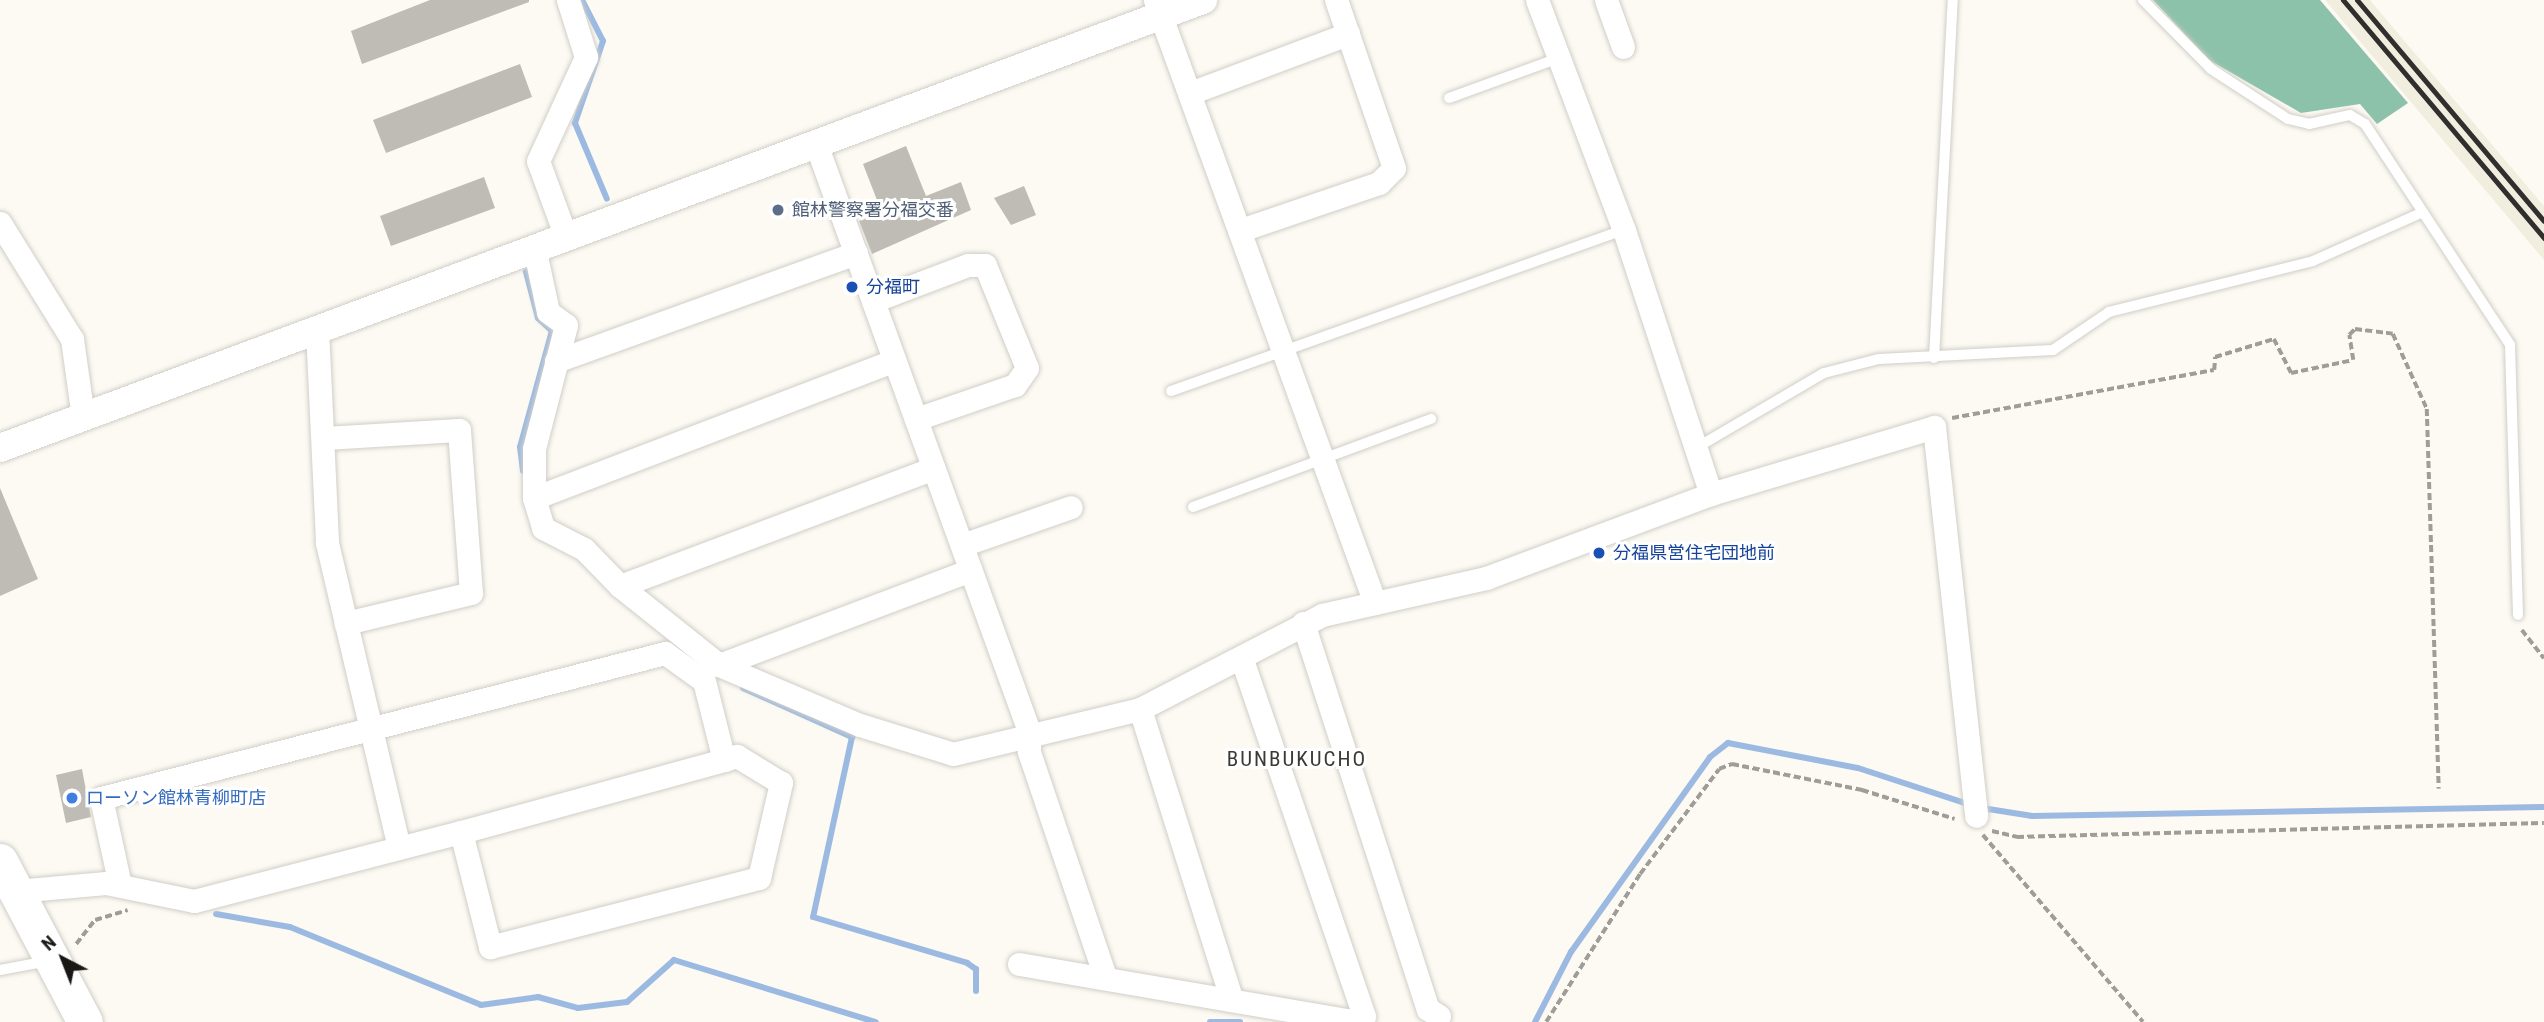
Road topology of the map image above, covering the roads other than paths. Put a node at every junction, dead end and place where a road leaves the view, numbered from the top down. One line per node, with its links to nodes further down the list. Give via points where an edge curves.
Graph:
1 (568, 0): 19 (street, via 586,57 538,161)
2 (1203, 0): 8 (street)
3 (1336, 0): 9 (street)
4 (1537, 0): 11 (street)
5 (1606, 0): 10 (street)
6 (1953, 0): 25 (lane)
7 (2143, 0): 15 (lane, via 2211,69 2288,119 2309,124 2350,116 2365,124)
8 (1158, 8): 12 (street); 14 (street)
9 (1348, 34): 12 (street); 17 (street, via 1393,156 1388,177)
10 (1623, 47)
11 (1559, 58): 13 (lane); 18 (street)
12 (1190, 93): 17 (street)
13 (1449, 98)
14 (816, 144): 19 (street); 21 (street)
15 (2421, 213): 25 (lane, via 2314,261 2109,312 2060,348); 45 (lane, via 2510,345)
16 (0, 223): 29 (street, via 72,338)
17 (1241, 230): 24 (street)
18 (1624, 230): 24 (lane); 33 (street)
19 (566, 237): 20 (street)
20 (534, 247): 23 (street); 27 (street, via 548,312 566,326)
21 (856, 253): 22 (street); 27 (street)
22 (873, 301): 26 (street); 30 (street, via 968,265 985,265 1027,368 1015,385)
23 (317, 329): 29 (street); 32 (street)
24 (1283, 355): 28 (lane, via 1266,354); 35 (street)
25 (1934, 358): 33 (lane, via 1879,359 1824,373)
26 (895, 360): 30 (street); 38 (street)
27 (556, 362): 38 (street, via 534,449)
28 (1171, 391)
29 (83, 417): 34 (street)
30 (916, 419): 36 (street)
31 (1431, 419): 35 (lane)
32 (324, 438): 47 (street, via 327,543); 47 (street, via 459,430 471,593)
33 (1696, 447): 37 (street)
34 (0, 448)
35 (1323, 458): 40 (lane); 44 (street)
36 (934, 468): 41 (street); 43 (street)
37 (1711, 494): 44 (street, via 1523,566); 54 (street, via 1934,427)
38 (534, 498): 43 (street, via 543,528 584,549)
39 (1071, 507): 41 (street)
40 (1193, 507)
41 (962, 545): 42 (street)
42 (971, 570): 49 (street); 52 (street)
43 (620, 586): 49 (street)
44 (1375, 604): 46 (street)
45 (2518, 615)
46 (1303, 622): 48 (street); 66 (street, via 1428,1009)
47 (346, 623): 51 (street)
48 (1242, 659): 50 (street); 64 (street, via 1364,1016 1354,1021)
49 (719, 665): 52 (street, via 860,726 953,754)
50 (1140, 709): 52 (street); 64 (street)
51 (372, 728): 53 (street, via 665,653 704,681); 56 (street); 58 (street, via 101,798)
52 (1030, 731): 63 (street, via 1029,752)
53 (724, 760): 55 (street); 55 (street, via 737,756 781,783 759,878 490,947)
54 (1975, 814)
55 (461, 832): 56 (street)
56 (399, 848): 58 (street, via 194,901)
57 (0, 860): 59 (main road)
58 (120, 886): 59 (street)
59 (16, 891): 60 (main road)
60 (63, 955): 62 (lane); 65 (main road)
61 (1019, 964): 63 (street)
62 (0, 970)
63 (1105, 977): 64 (street)
64 (1232, 999)
65 (74, 1016)
66 (1438, 1016)

